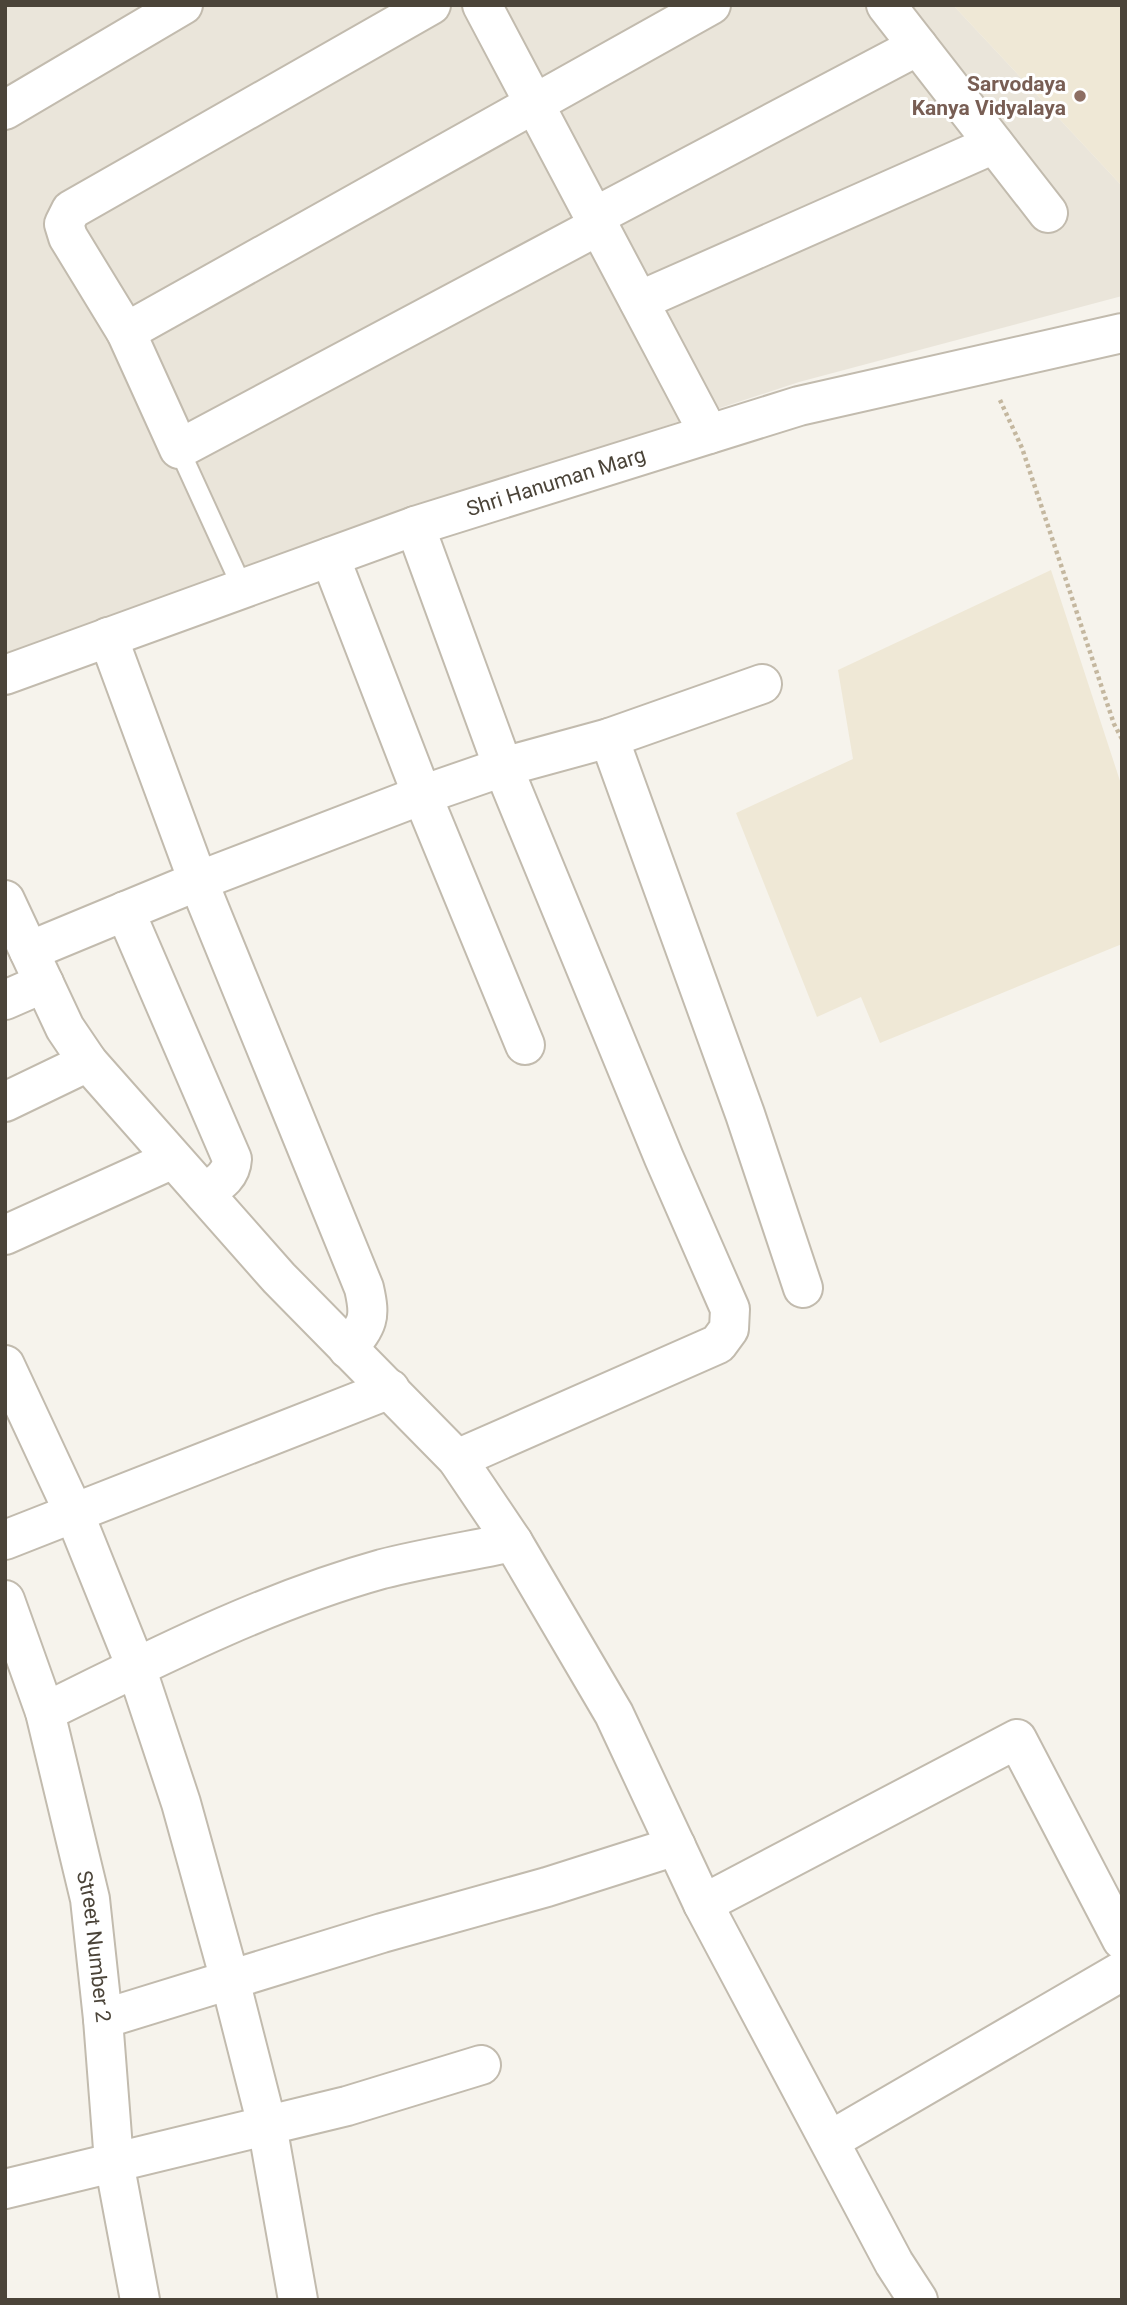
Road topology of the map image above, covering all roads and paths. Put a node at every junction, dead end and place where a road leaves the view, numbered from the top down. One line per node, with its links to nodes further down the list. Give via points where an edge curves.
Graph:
1 (183, 5): 8 (street)
2 (431, 5): 13 (street, via 71,210 64,225 68,237)
3 (482, 5): 7 (street)
4 (711, 5): 7 (street)
5 (886, 5): 6 (street)
6 (918, 46): 9 (street); 11 (street)
7 (534, 104): 11 (street); 13 (street)
8 (5, 110)
9 (994, 144): 10 (street); 12 (street)
10 (1048, 213)
11 (596, 221): 12 (street); 17 (street)
12 (639, 301): 16 (street)
13 (126, 332): 17 (street)
14 (1122, 333): 15 (street, Shri Hanuman Marg)
15 (983, 364): 16 (street, Shri Hanuman Marg, via 799,406); 25 (path, via 1022,447)
16 (709, 434): 18 (street, Shri Hanuman Marg)
17 (179, 449): 20 (lane)
18 (415, 526): 19 (street, Shri Hanuman Marg); 26 (street)
19 (330, 557): 20 (street, Shri Hanuman Marg); 27 (street)
20 (243, 589): 21 (street, Shri Hanuman Marg)
21 (108, 637): 22 (street, Shri Hanuman Marg); 28 (street)
22 (5, 675)
23 (762, 684): 24 (street)
24 (609, 738): 26 (street); 39 (street)
25 (1122, 739)
26 (503, 767): 27 (street); 43 (street, via 730,1309 729,1329 718,1344)
27 (422, 795): 28 (street); 33 (street)
28 (198, 881): 30 (street); 40 (street, via 364,1288 369,1311)
29 (5, 900): 31 (street)
30 (125, 911): 31 (street); 37 (street, via 232,1159 226,1177)
31 (37, 967): 32 (street); 34 (street, via 65,1028)
32 (5, 1000)
33 (525, 1045)
34 (88, 1062): 35 (street); 36 (street)
35 (5, 1102)
36 (173, 1159): 37 (street); 38 (street)
37 (204, 1194): 40 (street)
38 (5, 1235)
39 (803, 1288)
40 (348, 1349): 42 (street)
41 (5, 1365): 44 (street)
42 (390, 1389): 43 (street); 44 (street)
43 (457, 1459): 46 (street)
44 (74, 1513): 45 (street); 48 (street)
45 (5, 1539)
46 (513, 1542): 48 (street, via 383,1569 288,1600); 50 (street, via 614,1714)
47 (5, 1600): 49 (street, Street Number 2)
48 (136, 1667): 49 (street); 54 (street, via 181,1803)
49 (45, 1712): 55 (street, Street Number 2, via 90,1899)
50 (676, 1846): 51 (street); 54 (street)
51 (703, 1904): 52 (street, via 1017,1739); 58 (street)
52 (1122, 1940)
53 (1122, 1971): 58 (street)
54 (230, 1980): 55 (street); 57 (street)
55 (103, 2020): 59 (street, Street Number 2)
56 (481, 2064): 57 (street, via 347,2106)
57 (267, 2125): 59 (street); 62 (street)
58 (831, 2140): 63 (street)
59 (114, 2162): 60 (street); 61 (street, Street Number 2)
60 (5, 2189)
61 (141, 2300)
62 (298, 2300)
63 (918, 2300)

